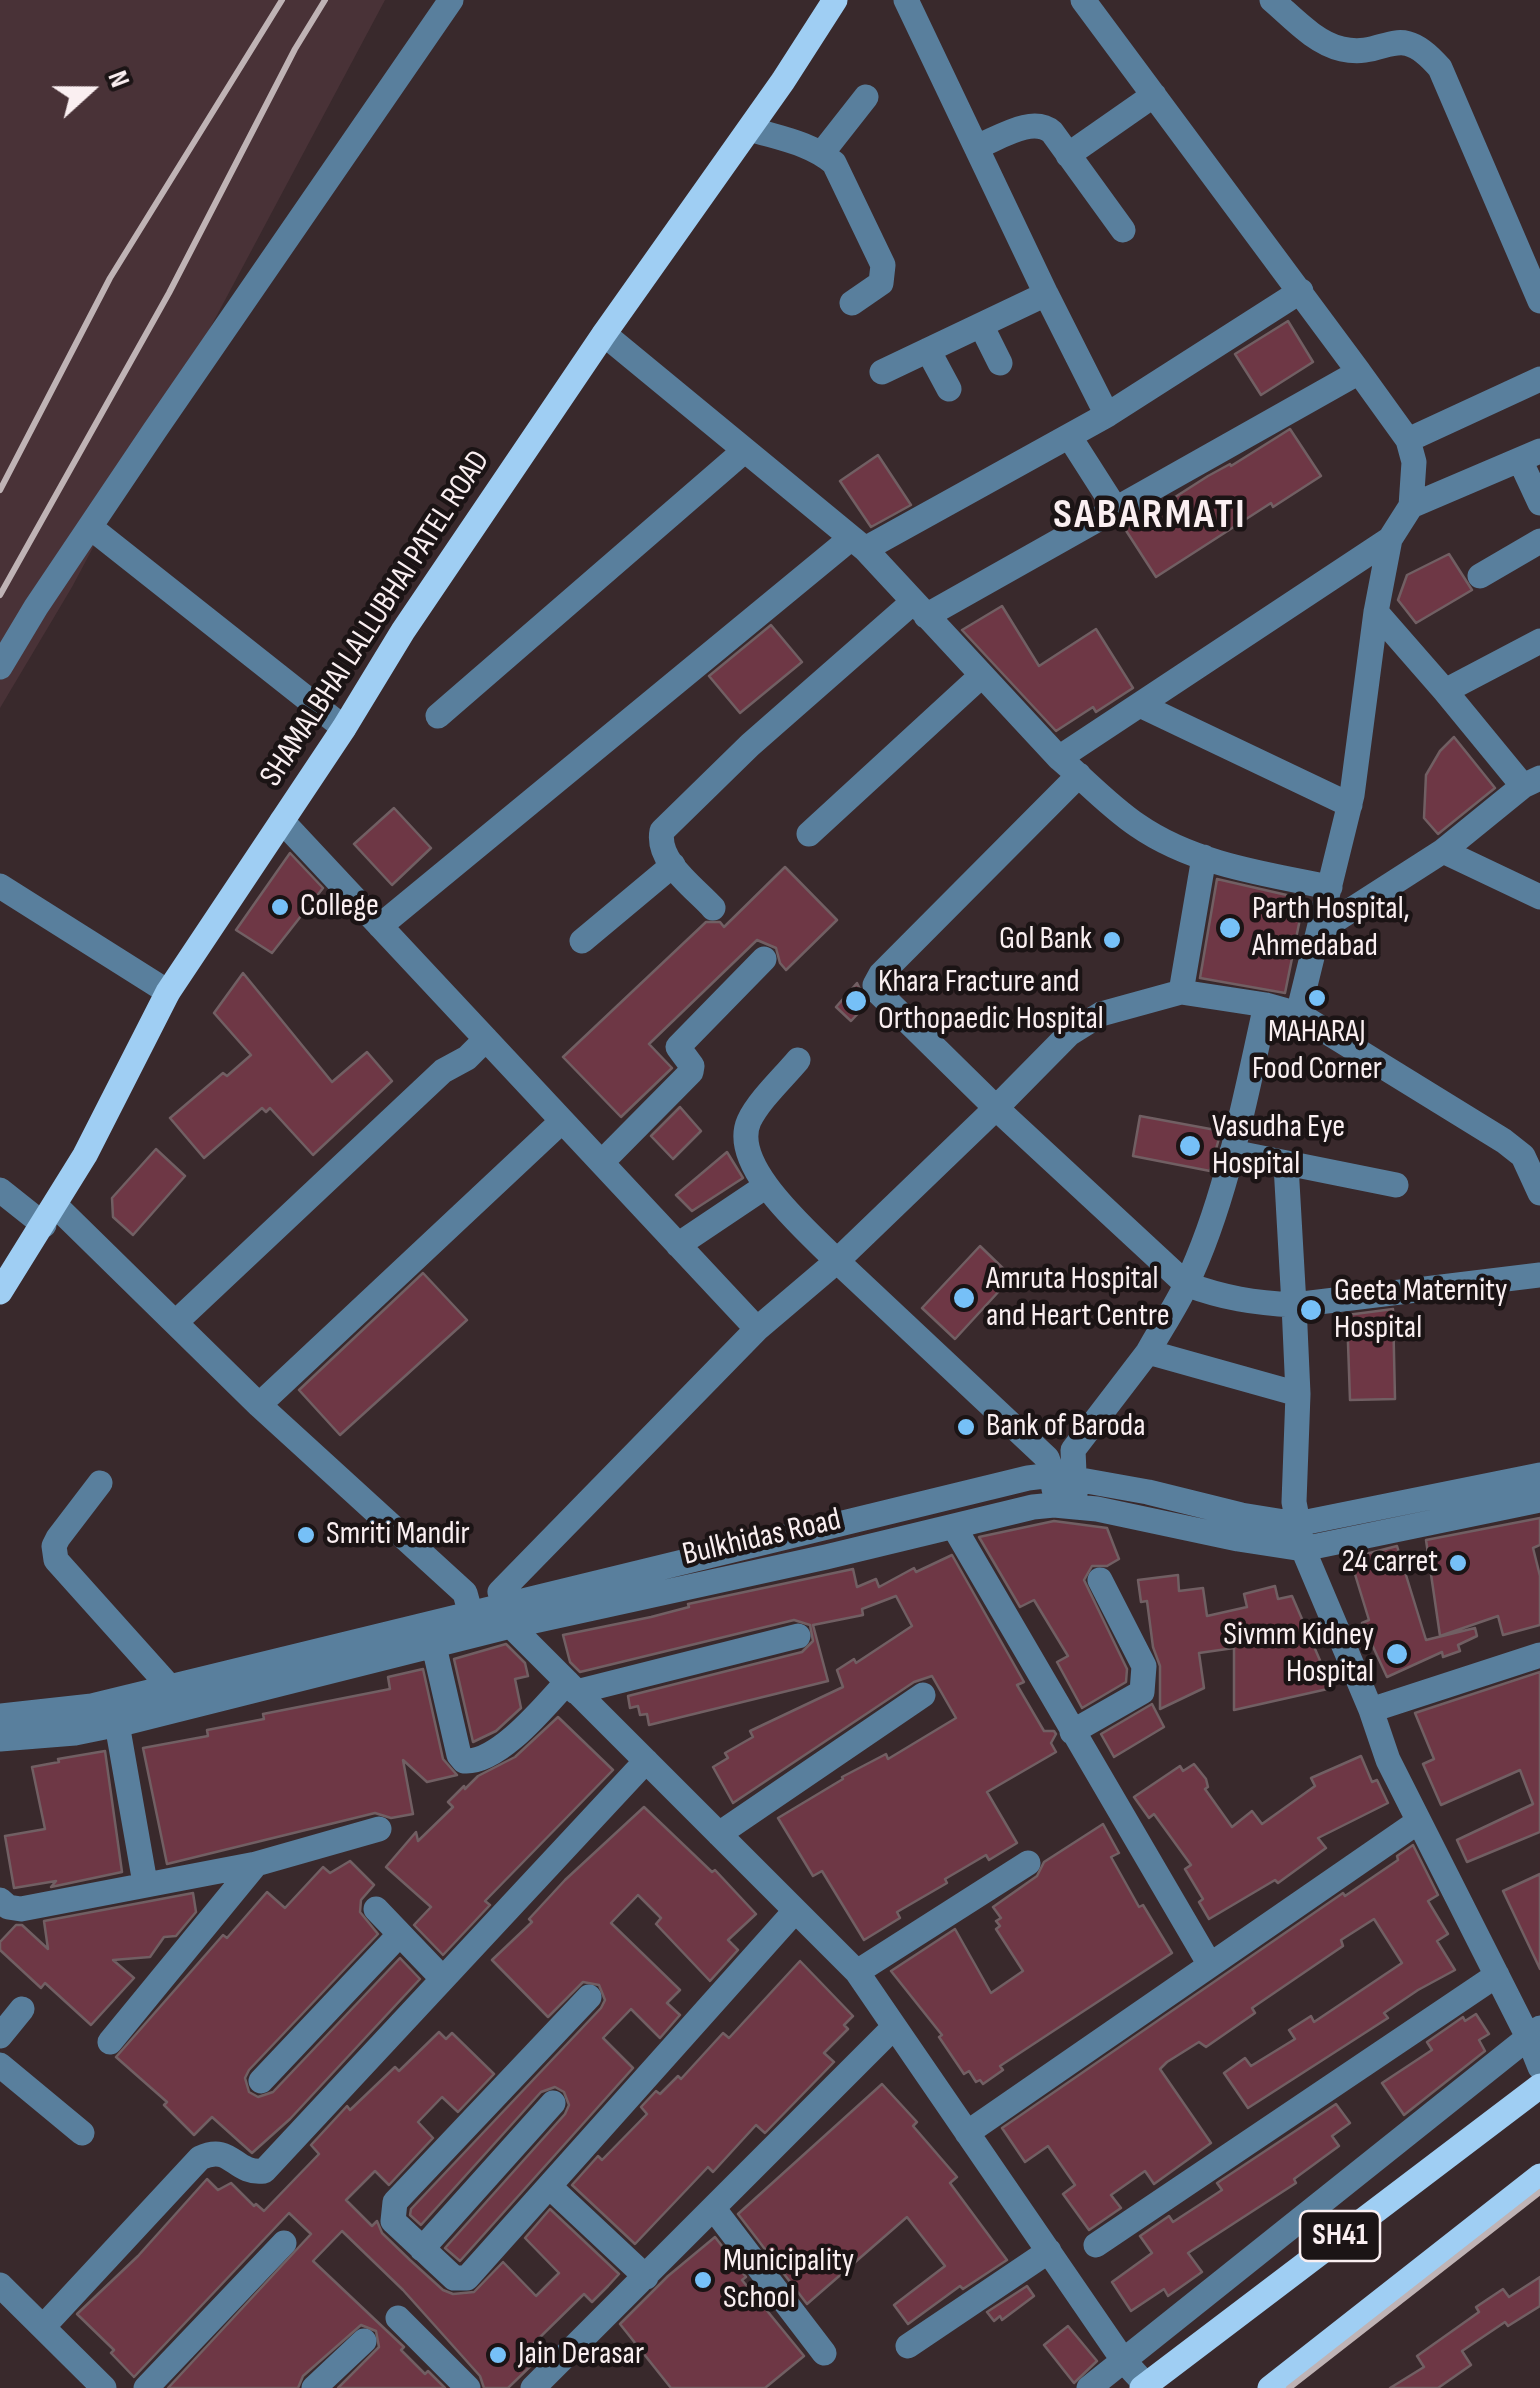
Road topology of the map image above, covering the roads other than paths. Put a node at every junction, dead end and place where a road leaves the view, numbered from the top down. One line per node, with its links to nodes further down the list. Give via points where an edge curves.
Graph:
1 (451, 0): 33 (street)
2 (834, 0): 8 (main road, SHAMALBHAI LALLUBHAI PATEL ROAD)
3 (906, 0): 9 (street)
4 (1084, 0): 6 (street)
5 (1272, 0): 15 (street, via 1337,48 1356,51 1399,40 1428,54 1440,68)
6 (1154, 94): 11 (street); 13 (street)
7 (866, 97): 10 (street)
8 (750, 129): 10 (street); 18 (main road, SHAMALBHAI LALLUBHAI PATEL ROAD)
9 (976, 147): 11 (street, via 1044,124); 14 (street)
10 (822, 153): 16 (street, via 834,163 883,265 881,282)
11 (1068, 155): 12 (street)
12 (1122, 230)
13 (1301, 291): 22 (street); 25 (street)
14 (1046, 294): 17 (street); 25 (street)
15 (1540, 301)
16 (852, 303)
17 (981, 325): 19 (street); 20 (street)
18 (604, 334): 28 (street); 46 (main road, SHAMALBHAI LALLUBHAI PATEL ROAD)
19 (928, 350): 21 (street); 24 (street)
20 (1000, 362)
21 (882, 372)
22 (1359, 372): 27 (street); 32 (street)
23 (1540, 379): 27 (street)
24 (949, 388)
25 (1108, 415): 26 (street)
26 (1069, 436): 32 (street); 36 (street)
27 (1408, 440): 31 (street)
28 (744, 450): 36 (street); 45 (street)
29 (1530, 455): 30 (street); 31 (street)
30 (1540, 503)
31 (1412, 506): 34 (street)
32 (1115, 508): 38 (street)
33 (90, 528): 41 (street); 46 (street)
34 (1390, 539): 39 (street); 44 (street)
35 (1540, 541): 37 (street)
36 (857, 544): 38 (street); 60 (street)
37 (1480, 576)
38 (920, 609): 42 (street); 55 (street, via 750,744 662,831 660,843)
39 (1376, 612): 43 (street); 50 (street)
40 (1540, 641): 43 (street)
41 (0, 666)
42 (981, 676): 47 (street); 52 (street)
43 (1445, 691): 49 (street)
44 (1142, 706): 47 (street); 50 (street)
45 (438, 716)
46 (344, 728): 51 (main road, SHAMALBHAI LALLUBHAI PATEL ROAD)
47 (1059, 758): 48 (street)
48 (1079, 775): 54 (street, via 1137,826); 70 (street, via 874,986)
49 (1531, 782): 53 (street)
50 (1350, 805): 57 (street)
51 (282, 821): 60 (street); 64 (main road, SHAMALBHAI LALLUBHAI PATEL ROAD)
52 (810, 834)
53 (1442, 851): 58 (street); 61 (street)
54 (1204, 857): 57 (street); 65 (street)
55 (673, 865): 59 (street); 62 (street)
56 (0, 886): 64 (street)
57 (1330, 887): 61 (street)
58 (1540, 897)
59 (713, 908)
60 (380, 926): 68 (street)
61 (1320, 930): 67 (street)
62 (582, 941)
63 (764, 959): 73 (street, via 678,1048 691,1072)
64 (168, 992): 79 (main road, SHAMALBHAI LALLUBHAI PATEL ROAD)
65 (1181, 992): 66 (street); 70 (street, via 1101,1014 1069,1034)
66 (1266, 1005): 67 (street); 72 (street)
67 (1298, 1014): 78 (street, via 1504,1141 1524,1156)
68 (486, 1039): 71 (street); 86 (street)
69 (798, 1060): 76 (street, via 748,1124 748,1152)
70 (996, 1108): 81 (street); 83 (street)
71 (562, 1120): 73 (street); 90 (street)
72 (1232, 1152): 74 (street); 83 (street)
73 (602, 1162): 80 (street)
74 (1286, 1164): 75 (street); 85 (street)
75 (1396, 1185)
76 (766, 1186): 80 (street); 81 (street)
77 (0, 1190): 79 (street)
78 (1540, 1193)
79 (50, 1215): 84 (main road, SHAMALBHAI LALLUBHAI PATEL ROAD); 86 (street)
80 (678, 1245): 87 (street)
81 (837, 1261): 87 (street); 92 (street)
82 (1540, 1274): 85 (street)
83 (1186, 1284): 85 (street, via 1222,1298); 88 (street)
84 (0, 1292)
85 (1294, 1306): 89 (street)
86 (176, 1322): 90 (street)
87 (757, 1329): 99 (street, via 500,1592)
88 (1148, 1352): 89 (street); 92 (street, via 1073,1450)
89 (1298, 1394): 97 (street, via 1293,1478)
90 (259, 1406): 100 (street, via 464,1593)
91 (1540, 1476): 97 (street, Bulkhidas Road)
92 (1064, 1477): 95 (street); 97 (street, Bulkhidas Road); 99 (street, Bulkhidas Road, via 1028,1478)
93 (100, 1482): 104 (street, via 58,1538 56,1560)
94 (1540, 1500): 97 (street, Bulkhidas Road)
95 (1064, 1506): 96 (street, Bulkhidas Road); 97 (street, Bulkhidas Road, via 1238,1539)
96 (954, 1527): 99 (street, Bulkhidas Road); 111 (street)
97 (1300, 1537): 108 (street)
98 (1100, 1580): 111 (street, via 1145,1680 1142,1692)
99 (507, 1615): 100 (street, Bulkhidas Road); 106 (street)
100 (473, 1624): 102 (street, Bulkhidas Road); 105 (street)
101 (798, 1636): 106 (street)
102 (434, 1646): 105 (street, Bulkhidas Road); 106 (street, via 464,1761 491,1754)
103 (1540, 1655): 108 (street)
104 (169, 1686): 105 (street); 109 (street)
105 (216, 1687): 109 (street, Bulkhidas Road)
106 (572, 1687): 113 (street)
107 (923, 1696): 116 (street)
108 (1372, 1710): 114 (street)
109 (129, 1713): 110 (street, via 92,1706); 112 (street, Bulkhidas Road, via 75,1733); 119 (street)
110 (0, 1716)
111 (1072, 1732): 124 (street)
112 (0, 1739)
113 (646, 1762): 116 (street); 127 (street)
114 (1419, 1821): 124 (street); 126 (street)
115 (379, 1829): 118 (street)
116 (719, 1834): 122 (street)
117 (1028, 1863): 125 (street)
118 (256, 1864): 119 (street); 133 (street)
119 (146, 1883): 120 (street, via 21,1909)
120 (0, 1900)
121 (376, 1910): 123 (street)
122 (795, 1911): 125 (street); 142 (street)
123 (400, 1934): 127 (street); 136 (street)
124 (1210, 1965): 140 (street)
125 (856, 1972): 130 (street)
126 (1497, 1975): 131 (street); 145 (street)
127 (443, 1978): 151 (street, via 264,2170 247,2170 222,2153 200,2158)
128 (588, 1997): 146 (street, via 396,2202 393,2221)
129 (22, 2009): 132 (street)
130 (894, 2028): 140 (street); 143 (street)
131 (1534, 2032): 135 (street); 155 (street)
132 (0, 2036)
133 (110, 2042)
134 (0, 2065): 139 (street)
135 (1540, 2067)
136 (261, 2080)
137 (1540, 2086): 156 (main road, SH41)
138 (553, 2103): 146 (street)
139 (82, 2133)
140 (966, 2133): 147 (street)
141 (1540, 2176): 163 (main road, SH41)
142 (550, 2186): 146 (street, via 467,2278 454,2278); 148 (street)
143 (714, 2209): 148 (street); 154 (street)
144 (284, 2243): 158 (street)
145 (1096, 2245)
146 (422, 2249)
147 (1049, 2251): 153 (street); 155 (street)
148 (646, 2277): 161 (street)
149 (0, 2285): 151 (street)
150 (398, 2318): 160 (street)
151 (43, 2328): 157 (street)
152 (364, 2341): 159 (street)
153 (908, 2346)
154 (824, 2353)
155 (1123, 2360): 156 (street); 162 (street)
156 (1144, 2387)
157 (104, 2388)
158 (146, 2388)
159 (314, 2388)
160 (468, 2388)
161 (533, 2388)
162 (1089, 2388)
163 (1270, 2388)

